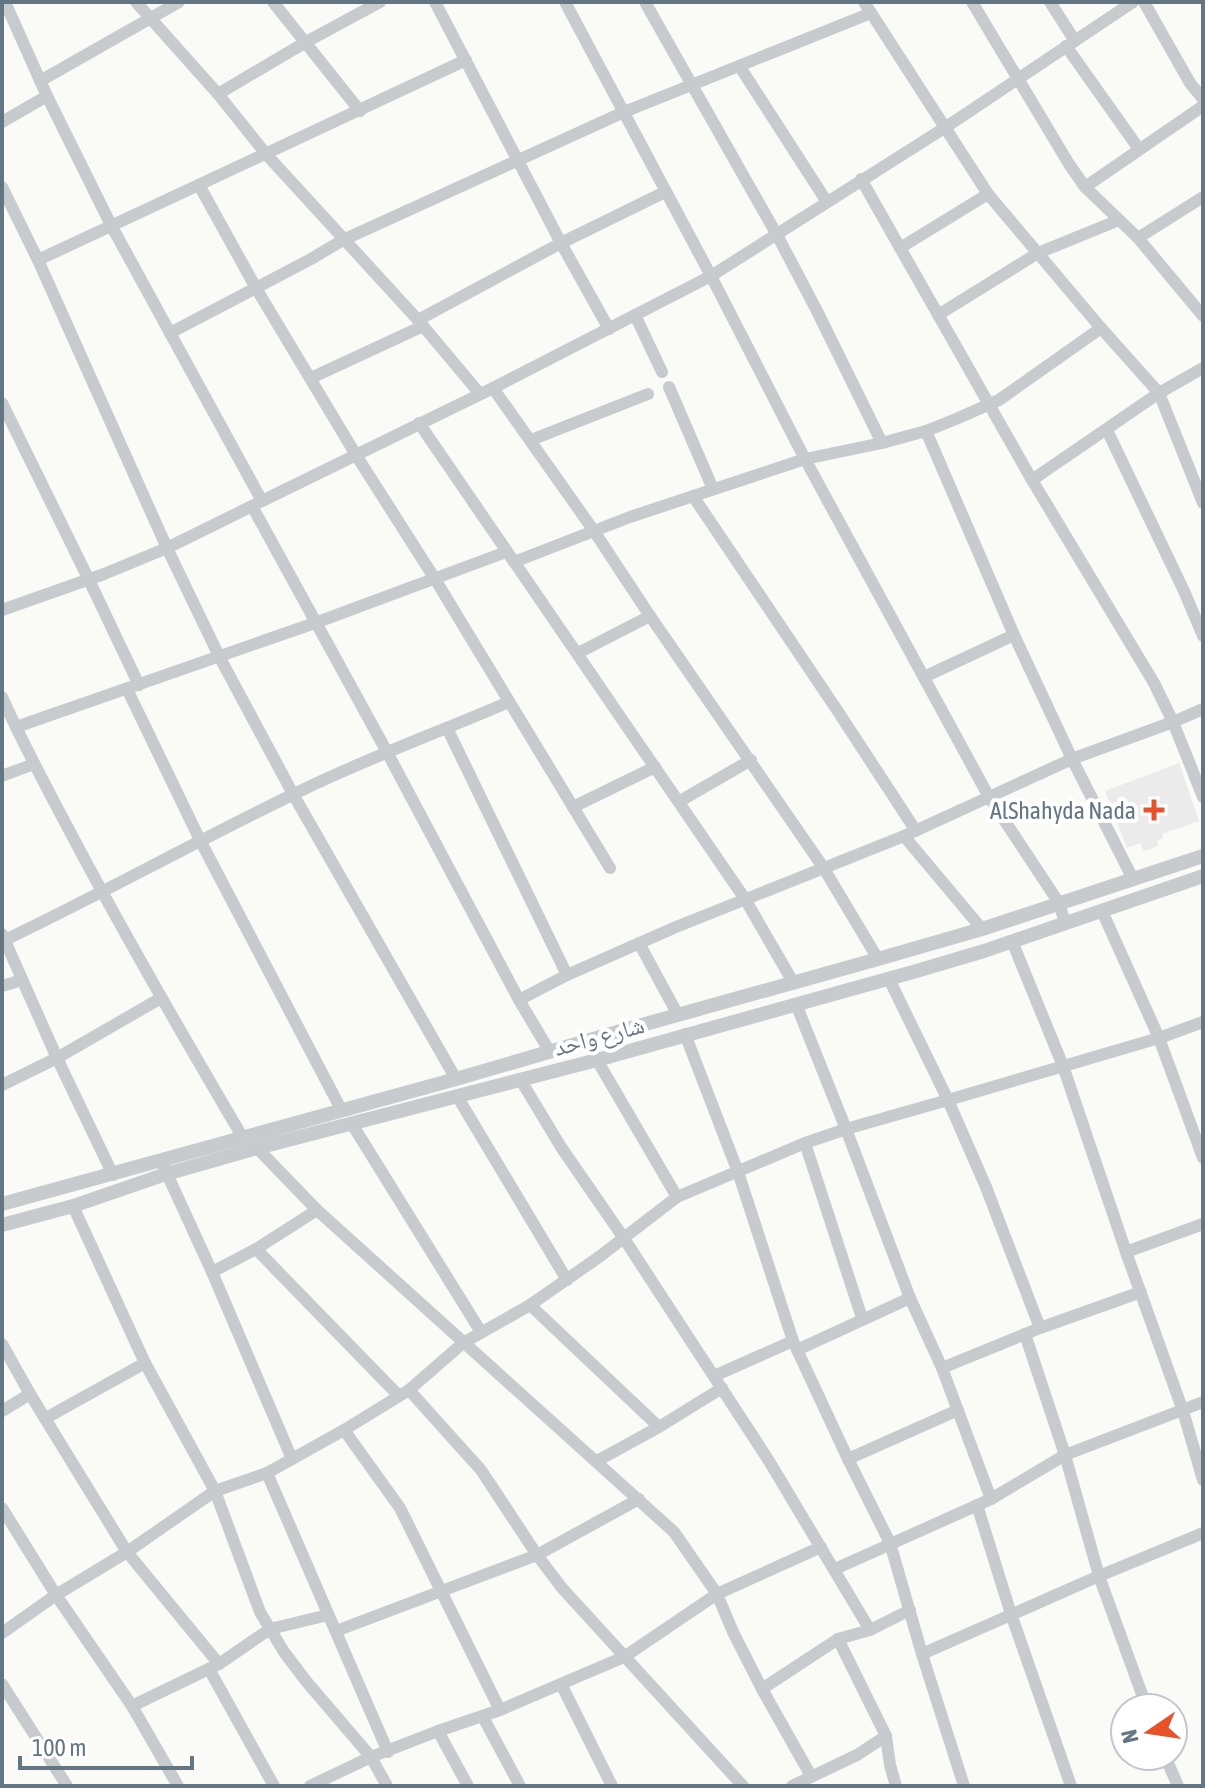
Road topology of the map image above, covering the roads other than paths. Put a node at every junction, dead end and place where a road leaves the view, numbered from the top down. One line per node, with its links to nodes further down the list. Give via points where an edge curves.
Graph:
1 (5, 2): 21 (street)
2 (136, 2): 14 (street)
3 (179, 2): 14 (street)
4 (273, 2): 15 (street)
5 (380, 2): 15 (street)
6 (435, 2): 17 (street)
7 (565, 2): 29 (street)
8 (645, 2): 22 (street)
9 (972, 2): 20 (street)
10 (1050, 2): 16 (street)
11 (1133, 2): 16 (street)
12 (1144, 2): 23 (street)
13 (868, 8): 18 (street); 31 (street)
14 (150, 19): 21 (street); 24 (street)
15 (306, 42): 24 (street); 28 (street)
16 (1070, 44): 20 (street); 32 (street)
17 (466, 60): 28 (street); 34 (street)
18 (740, 67): 22 (street); 42 (street)
19 (1203, 75): 23 (street)
20 (1018, 78): 31 (street); 38 (street)
21 (40, 81): 25 (street)
22 (693, 83): 29 (street); 45 (street)
23 (1190, 83): 26 (street)
24 (218, 94): 33 (street)
25 (47, 96): 30 (street); 44 (street)
26 (1203, 99)
27 (1203, 106): 32 (street)
28 (360, 111): 33 (street)
29 (624, 112): 34 (street); 39 (street)
30 (2, 122)
31 (946, 127): 35 (street); 40 (street)
32 (1139, 149): 38 (street)
33 (266, 154): 36 (street); 47 (street)
34 (519, 160): 47 (street); 48 (street)
35 (861, 179): 42 (street); 49 (street)
36 (199, 185): 44 (street); 53 (street)
37 (2, 187): 51 (street)
38 (1085, 187): 43 (street)
39 (665, 192): 48 (street); 52 (street)
40 (988, 194): 49 (street); 50 (street)
41 (1203, 197): 46 (street)
42 (827, 202): 45 (street)
43 (1119, 220): 46 (street); 50 (street)
44 (111, 225): 51 (street); 60 (street)
45 (777, 235): 52 (street); 75 (street)
46 (1138, 238): 54 (street)
47 (343, 240): 53 (street); 57 (street)
48 (561, 243): 57 (street); 59 (street)
49 (900, 248): 56 (street)
50 (1038, 253): 56 (street); 58 (street)
51 (38, 260): 84 (street)
52 (711, 276): 55 (street); 77 (street)
53 (256, 288): 60 (street); 63 (street)
54 (1202, 313)
55 (635, 315): 59 (street); 62 (street)
56 (938, 315): 70 (street)
57 (420, 323): 63 (street); 67 (street)
58 (1101, 328): 66 (street); 70 (street)
59 (609, 329): 65 (street)
60 (170, 333): 82 (street)
61 (1203, 368): 66 (street)
62 (662, 372)
63 (311, 378): 76 (street)
64 (669, 387): 79 (street)
65 (493, 388): 67 (street); 74 (street)
66 (1159, 393): 72 (street); 81 (street)
67 (480, 394): 71 (street)
68 (648, 394): 74 (street)
69 (2, 403): 87 (street)
70 (989, 406): 73 (street); 78 (street)
71 (419, 423): 76 (street); 85 (street)
72 (1107, 430): 78 (street); 92 (street)
73 (926, 431): 75 (street); 91 (street)
74 (531, 440): 83 (street)
75 (882, 443): 77 (street)
76 (356, 455): 82 (street); 86 (street)
77 (805, 459): 79 (street); 95 (street)
78 (1032, 480): 100 (street)
79 (713, 489): 80 (street)
80 (693, 496): 83 (street); 114 (street)
81 (1203, 503)
82 (257, 504): 84 (street); 90 (street)
83 (594, 531): 85 (street); 89 (street)
84 (167, 548): 87 (street); 94 (street)
85 (510, 557): 86 (street); 93 (street)
86 (435, 579): 90 (street); 98 (street)
87 (89, 580): 88 (street); 96 (street)
88 (2, 610)
89 (650, 616): 93 (street); 105 (street)
90 (315, 623): 94 (street); 103 (street)
91 (1014, 635): 95 (street); 104 (street)
92 (1203, 636)
93 (578, 653): 107 (street)
94 (219, 656): 96 (street); 109 (street)
95 (924, 677): 110 (street)
96 (133, 687): 101 (street); 115 (street)
97 (2, 697): 101 (street)
98 (509, 702): 102 (street); 113 (street)
99 (1203, 709): 100 (street)
100 (1173, 722): 104 (street); 111 (street)
101 (16, 727): 106 (street)
102 (447, 728): 103 (street); 131 (street)
103 (387, 752): 109 (street); 137 (street)
104 (1072, 759): 110 (street); 120 (street)
105 (751, 760): 112 (street); 117 (street)
106 (34, 764): 108 (street); 121 (street)
107 (655, 767): 112 (street); 113 (street)
108 (2, 776)
109 (293, 794): 115 (street); 149 (street)
110 (989, 797): 114 (street); 123 (street)
111 (1203, 797)
112 (680, 801): 122 (street)
113 (573, 807): 118 (street)
114 (910, 833): 117 (street); 126 (street)
115 (201, 842): 121 (street); 154 (street)
116 (1203, 856): 120 (street, شارع واحد)
117 (823, 867): 122 (street); 130 (street)
118 (610, 868)
119 (1203, 876): 124 (street, شارع واحد)
120 (1133, 879): 123 (street, شارع واحد)
121 (102, 893): 127 (street); 136 (street)
122 (745, 899): 129 (street); 134 (street)
123 (1059, 903): 125 (street); 126 (street, شارع واحد)
124 (1102, 911): 125 (street, شارع واحد); 143 (street)
125 (1065, 923): 128 (street, شارع واحد)
126 (982, 929): 130 (street, شارع واحد)
127 (4, 937): 133 (street)
128 (1012, 941): 132 (street, شارع واحد); 148 (street)
129 (639, 943): 131 (street); 139 (street)
130 (878, 959): 134 (street, شارع واحد)
131 (567, 975): 137 (street)
132 (889, 979): 138 (street, شارع واحد); 153 (street)
133 (22, 980): 135 (street); 146 (street)
134 (793, 982): 139 (street, شارع واحد)
135 (2, 986)
136 (161, 998): 146 (street); 157 (street)
137 (519, 1000): 145 (street)
138 (796, 1004): 142 (street, شارع واحد); 156 (street)
139 (678, 1015): 141 (street, شارع واحد)
140 (1203, 1022): 143 (street)
141 (631, 1028): 144 (street); 145 (street, شارع واحد)
142 (685, 1034): 144 (street, شارع واحد); 162 (street)
143 (1159, 1038): 148 (street); 160 (street)
144 (635, 1049): 147 (street, شارع واحد)
145 (550, 1052): 149 (street, شارع واحد)
146 (57, 1058): 151 (street); 163 (street)
147 (597, 1060): 150 (street, شارع واحد); 164 (street)
148 (1063, 1066): 153 (street); 172 (street)
149 (456, 1079): 154 (street, شارع واحد)
150 (520, 1079): 152 (street, شارع واحد); 170 (street)
151 (2, 1085)
152 (457, 1096): 155 (street, شارع واحد); 174 (street)
153 (948, 1100): 156 (street); 179 (street)
154 (342, 1111): 157 (street, شارع واحد)
155 (352, 1124): 159 (street, شارع واحد); 180 (street)
156 (846, 1129): 158 (street); 176 (street)
157 (243, 1138): 161 (street, شارع واحد)
158 (805, 1143): 162 (street); 178 (street)
159 (257, 1148): 161 (street, شارع واحد); 167 (street)
160 (1203, 1158)
161 (164, 1167): 163 (street, شارع واحد); 166 (street, شارع واحد); 173 (street)
162 (738, 1172): 164 (street); 184 (street)
163 (113, 1175): 165 (street, شارع واحد)
164 (677, 1197): 170 (street)
165 (2, 1204)
166 (73, 1206): 169 (street, شارع واحد); 185 (street)
167 (317, 1210): 171 (street); 182 (street)
168 (1203, 1224): 172 (street)
169 (2, 1225)
170 (623, 1237): 174 (street); 187 (street)
171 (256, 1249): 173 (street); 189 (street)
172 (1126, 1252): 175 (street)
173 (212, 1272): 199 (street)
174 (567, 1280): 177 (street)
175 (1141, 1292): 179 (street); 194 (street)
176 (910, 1298): 178 (street); 186 (street)
177 (530, 1305): 180 (street); 196 (street)
178 (862, 1318): 184 (street)
179 (1040, 1328): 181 (street)
180 (481, 1332): 182 (street)
181 (1025, 1334): 186 (street); 198 (street)
182 (463, 1343): 189 (street); 201 (street)
183 (2, 1344): 190 (street)
184 (795, 1345): 187 (street); 200 (street)
185 (145, 1363): 195 (street); 204 (street)
186 (942, 1368): 192 (street)
187 (714, 1376): 188 (street)
188 (722, 1388): 196 (street); 211 (street)
189 (404, 1393): 197 (street); 213 (street, via 481,1470)
190 (30, 1394): 193 (street); 195 (street)
191 (1203, 1402): 194 (street)
192 (958, 1410): 200 (street); 206 (street)
193 (2, 1411)
194 (1183, 1411): 198 (street); 203 (street)
195 (46, 1418): 212 (street)
196 (659, 1427): 201 (street)
197 (344, 1430): 199 (street); 216 (street, via 400,1508)
198 (1065, 1455): 206 (street); 215 (street)
199 (292, 1459): 202 (street)
200 (848, 1459): 210 (street)
201 (597, 1461): 205 (street)
202 (267, 1473): 204 (street); 221 (street)
203 (1203, 1480)
204 (215, 1491): 212 (street); 222 (street)
205 (639, 1499): 213 (street); 217 (street, via 674,1532)
206 (991, 1499): 207 (street)
207 (977, 1505): 210 (street); 220 (street)
208 (2, 1508): 218 (street)
209 (1203, 1533): 215 (street)
210 (890, 1543): 214 (street); 219 (street)
211 (821, 1547): 214 (street); 217 (street)
212 (127, 1552): 218 (street); 229 (street)
213 (537, 1555): 216 (street); 228 (street)
214 (835, 1569): 223 (street)
215 (1099, 1576): 220 (street); 233 (street)
216 (441, 1592): 224 (street); 235 (street)
217 (717, 1594): 228 (street); 232 (street)
218 (56, 1595): 225 (street); 234 (street)
219 (910, 1610): 223 (street); 227 (street)
220 (1011, 1614): 227 (street); 254 (street)
221 (328, 1615): 222 (street); 224 (street)
222 (270, 1629): 229 (street); 240 (street)
223 (870, 1630): 226 (street)
224 (336, 1631): 239 (street)
225 (2, 1633)
226 (838, 1639): 232 (street); 238 (street)
227 (922, 1654): 253 (street)
228 (624, 1657): 231 (street); 250 (street)
229 (214, 1666): 234 (street); 244 (street)
230 (2, 1684): 242 (street)
231 (561, 1684): 235 (street); 249 (street)
232 (762, 1689): 241 (street)
233 (1141, 1692)
234 (132, 1706): 243 (street)
235 (500, 1710): 236 (street)
236 (483, 1717): 237 (street); 248 (street)
237 (438, 1731): 239 (street); 247 (street)
238 (886, 1736): 241 (street); 252 (street)
239 (388, 1752): 240 (street)
240 (371, 1757): 245 (street); 246 (street)
241 (811, 1776): 251 (street)
242 (67, 1786)
243 (178, 1786)
244 (274, 1786)
245 (310, 1786)
246 (387, 1786)
247 (468, 1786)
248 (520, 1786)
249 (612, 1786)
250 (743, 1786)
251 (793, 1786)
252 (896, 1786)
253 (964, 1786)
254 (1071, 1786)

